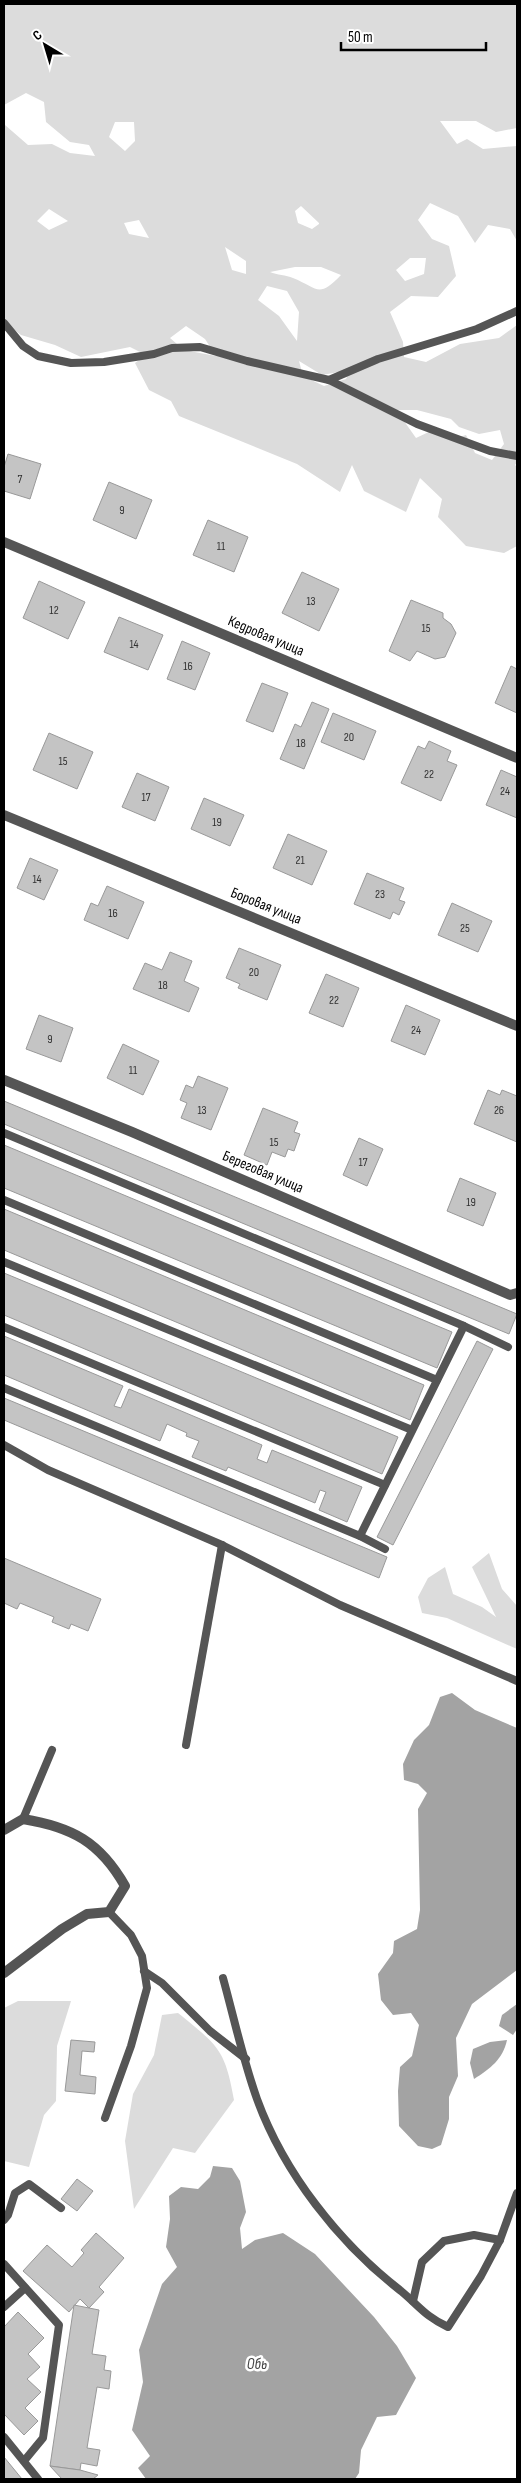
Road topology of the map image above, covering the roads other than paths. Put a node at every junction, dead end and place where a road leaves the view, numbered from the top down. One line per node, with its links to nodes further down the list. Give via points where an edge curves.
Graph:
1 (517, 311): 3 (lane, via 477,329 378,359)
2 (4, 323): 3 (lane, via 23,346 38,356 71,363 113,361 172,348 200,347)
3 (329, 380): 4 (lane, via 417,424 490,451)
4 (517, 456)
5 (4, 542): 6 (street, Кедровая улица)
6 (517, 758)
7 (4, 815): 8 (street, Боровая улица)
8 (517, 1026)
9 (4, 1080): 13 (street, Береговая улица)
10 (4, 1133): 14 (lane)
11 (4, 1200): 17 (lane)
12 (4, 1262): 19 (lane)
13 (513, 1294)
14 (464, 1326): 16 (lane); 17 (lane)
15 (4, 1327): 21 (lane)
16 (508, 1347)
17 (437, 1380): 19 (lane)
18 (4, 1388): 22 (lane)
19 (412, 1430): 21 (lane)
20 (4, 1445): 23 (lane, via 48,1470)
21 (385, 1485): 22 (lane)
22 (360, 1536): 24 (lane)
23 (222, 1545): 25 (lane, via 340,1605); 26 (lane)
24 (385, 1549)
25 (517, 1681)
26 (186, 1745)
27 (52, 1750): 28 (lane)
28 (23, 1818): 29 (street); 30 (street, via 55,1824 82,1837 115,1870 125,1886)
29 (4, 1830)
30 (109, 1912): 31 (lane, via 131,1935 142,1956); 32 (street, via 87,1914)
31 (144, 1971): 34 (lane, via 181,2000 210,2032); 35 (lane, via 147,1988)
32 (4, 1973)
33 (222, 1978): 34 (lane)
34 (246, 2059): 42 (lane, via 258,2100 292,2173 376,2272)
35 (104, 2118)
36 (517, 2193): 39 (lane)
37 (61, 2208): 38 (lane, via 29,2184 15,2193)
38 (4, 2220)
39 (500, 2240): 42 (lane, via 474,2235 444,2241 422,2262); 42 (lane, via 448,2327 430,2319)
40 (4, 2264): 41 (lane)
41 (25, 2288): 43 (lane); 45 (lane, via 59,2325 43,2438)
42 (413, 2301)
43 (4, 2307)
44 (4, 2437): 45 (lane)
45 (24, 2461): 46 (lane)
46 (38, 2479)

